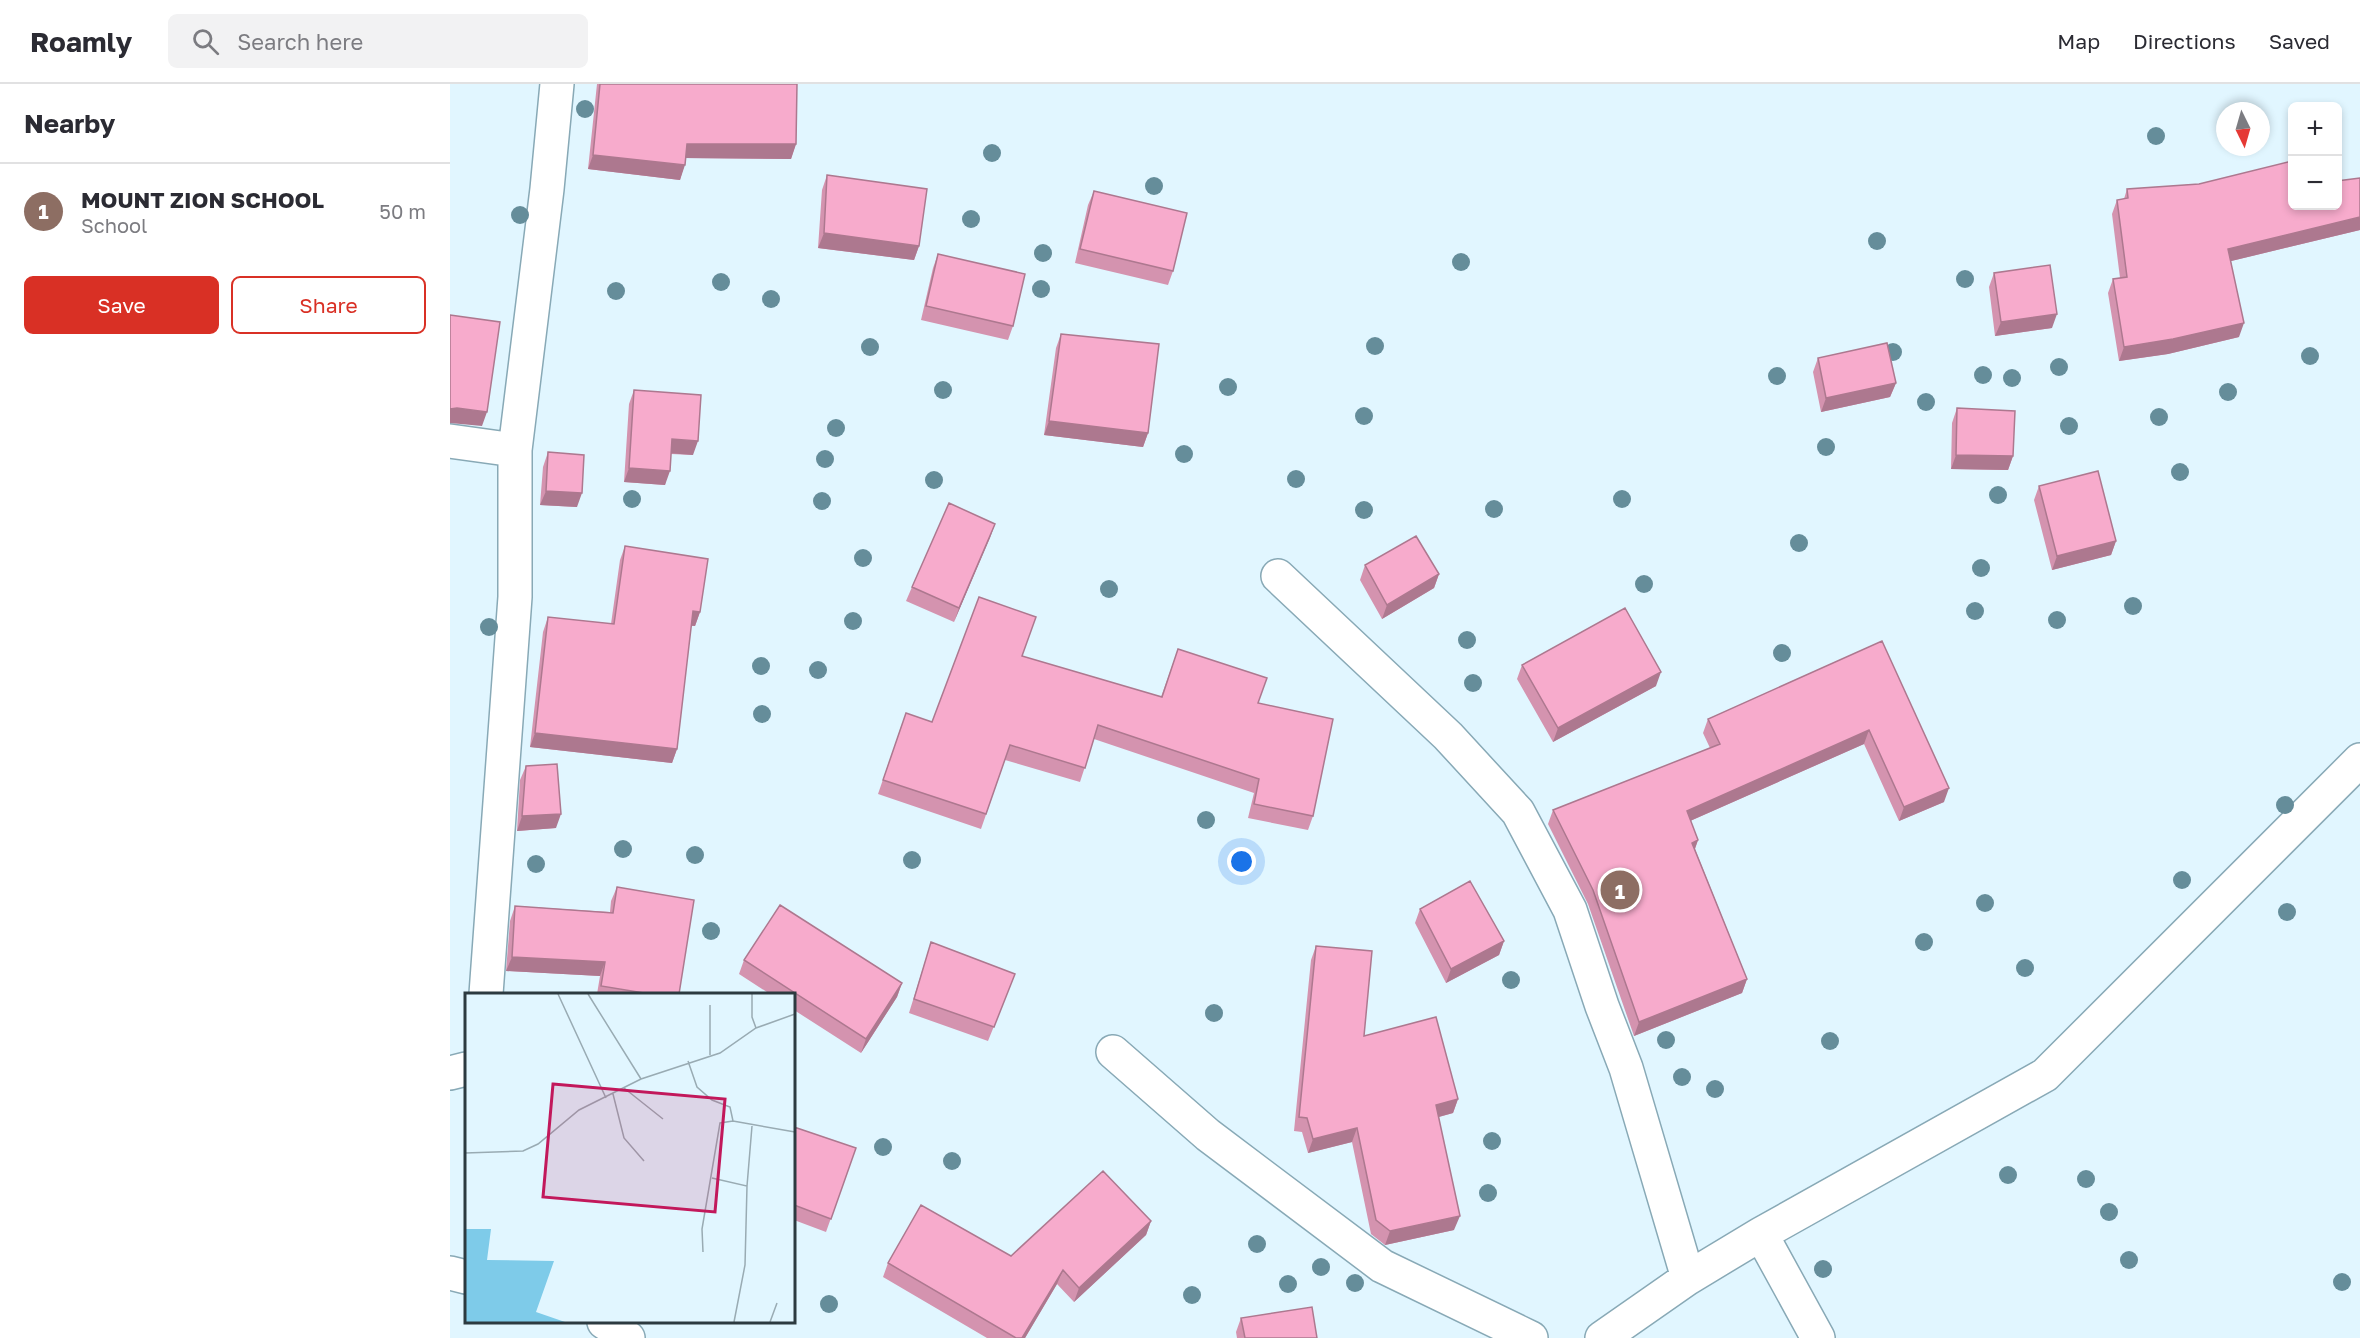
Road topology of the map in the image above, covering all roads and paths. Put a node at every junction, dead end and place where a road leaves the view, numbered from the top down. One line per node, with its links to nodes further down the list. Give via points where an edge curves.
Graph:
1 (557, 84): 3 (street)
2 (450, 441): 3 (street)
3 (515, 450): 6 (street, via 515,597)
4 (1278, 576): 13 (street, via 1448,736 1518,812 1570,910 1626,1068)
5 (2360, 760): 10 (street, via 2045,1075)
6 (486, 993)
7 (1113, 1052): 16 (street, via 1208,1135 1382,1266)
8 (465, 1069): 9 (street)
9 (450, 1073)
10 (1761, 1234): 13 (street); 18 (street)
11 (450, 1273): 12 (street)
12 (465, 1277)
13 (1688, 1278): 17 (street)
14 (606, 1323): 15 (street)
15 (628, 1338)
16 (1531, 1338)
17 (1602, 1338)
18 (1818, 1338)

